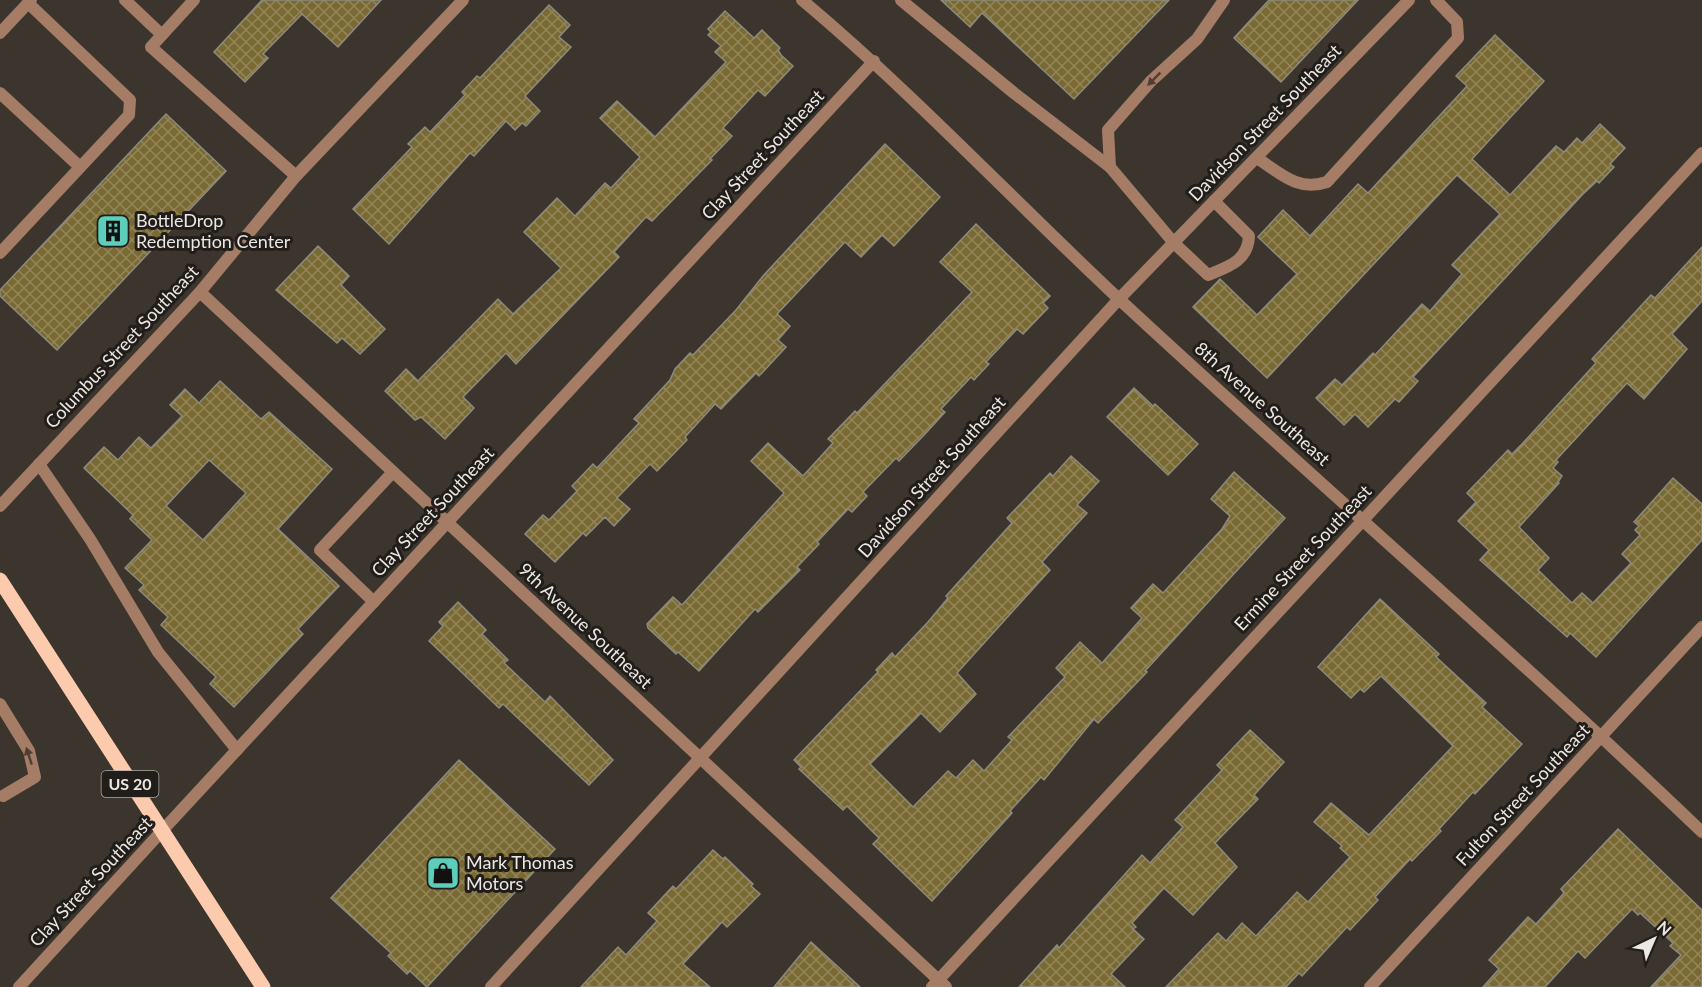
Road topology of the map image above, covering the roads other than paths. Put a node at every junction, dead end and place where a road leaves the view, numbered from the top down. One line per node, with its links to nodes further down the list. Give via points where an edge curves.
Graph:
1 (125, 0): 11 (street)
2 (194, 0): 11 (street)
3 (464, 0): 18 (street, Columbus Street Southeast)
4 (802, 0): 12 (street, 8th Avenue Southeast)
5 (901, 0): 17 (street)
6 (1224, 0): 17 (street, one-way to 17, via 1197,39 1151,81 1108,130)
7 (1409, 0): 15 (street, Davidson Street Southeast)
8 (1436, 0): 15 (street, via 1457,22 1458,38 1327,182 1312,187 1296,182)
9 (30, 2): 10 (street); 16 (street, via 130,100 129,115)
10 (0, 33)
11 (162, 34): 18 (street, via 151,47)
12 (874, 61): 23 (street, 8th Avenue Southeast); 28 (street, Clay Street Southeast)
13 (0, 93): 16 (street)
14 (1702, 153): 27 (street, Ermine Street Southeast)
15 (1257, 158): 19 (street, Davidson Street Southeast)
16 (80, 167): 21 (street)
17 (1110, 167): 20 (street)
18 (296, 176): 22 (street, Columbus Street Southeast)
19 (1214, 201): 20 (street, Davidson Street Southeast); 20 (street, via 1250,236 1249,249 1234,265 1208,275)
20 (1174, 243): 23 (street, Davidson Street Southeast)
21 (0, 253)
22 (200, 292): 24 (street, Columbus Street Southeast); 25 (street, 9th Avenue Southeast)
23 (1119, 299): 27 (street, 8th Avenue Southeast); 35 (street, Davidson Street Southeast)
24 (39, 464): 26 (street, Columbus Street Southeast); 34 (street, via 158,652)
25 (393, 472): 28 (street, 9th Avenue Southeast); 30 (street, via 320,550)
26 (0, 506)
27 (1363, 520): 33 (street, 8th Avenue Southeast); 39 (street, Ermine Street Southeast)
28 (447, 523): 30 (street, Clay Street Southeast); 35 (street, 9th Avenue Southeast)
29 (0, 580): 37 (main road, US 20)
30 (374, 602): 34 (street, Clay Street Southeast)
31 (1702, 627): 33 (street, Fulton Street Southeast)
32 (0, 704): 36 (street, one-way to 32, via 35,777 29,751)
33 (1601, 736): 38 (street, 8th Avenue Southeast); 43 (street, Fulton Street Southeast)
34 (237, 750): 37 (street, Clay Street Southeast)
35 (700, 758): 39 (street, 9th Avenue Southeast); 42 (street, Davidson Street Southeast)
36 (3, 796)
37 (161, 832): 40 (street, Clay Street Southeast); 41 (main road, US 20)
38 (1702, 832)
39 (939, 985)
40 (19, 987)
41 (263, 987)
42 (491, 987)
43 (1370, 987)

